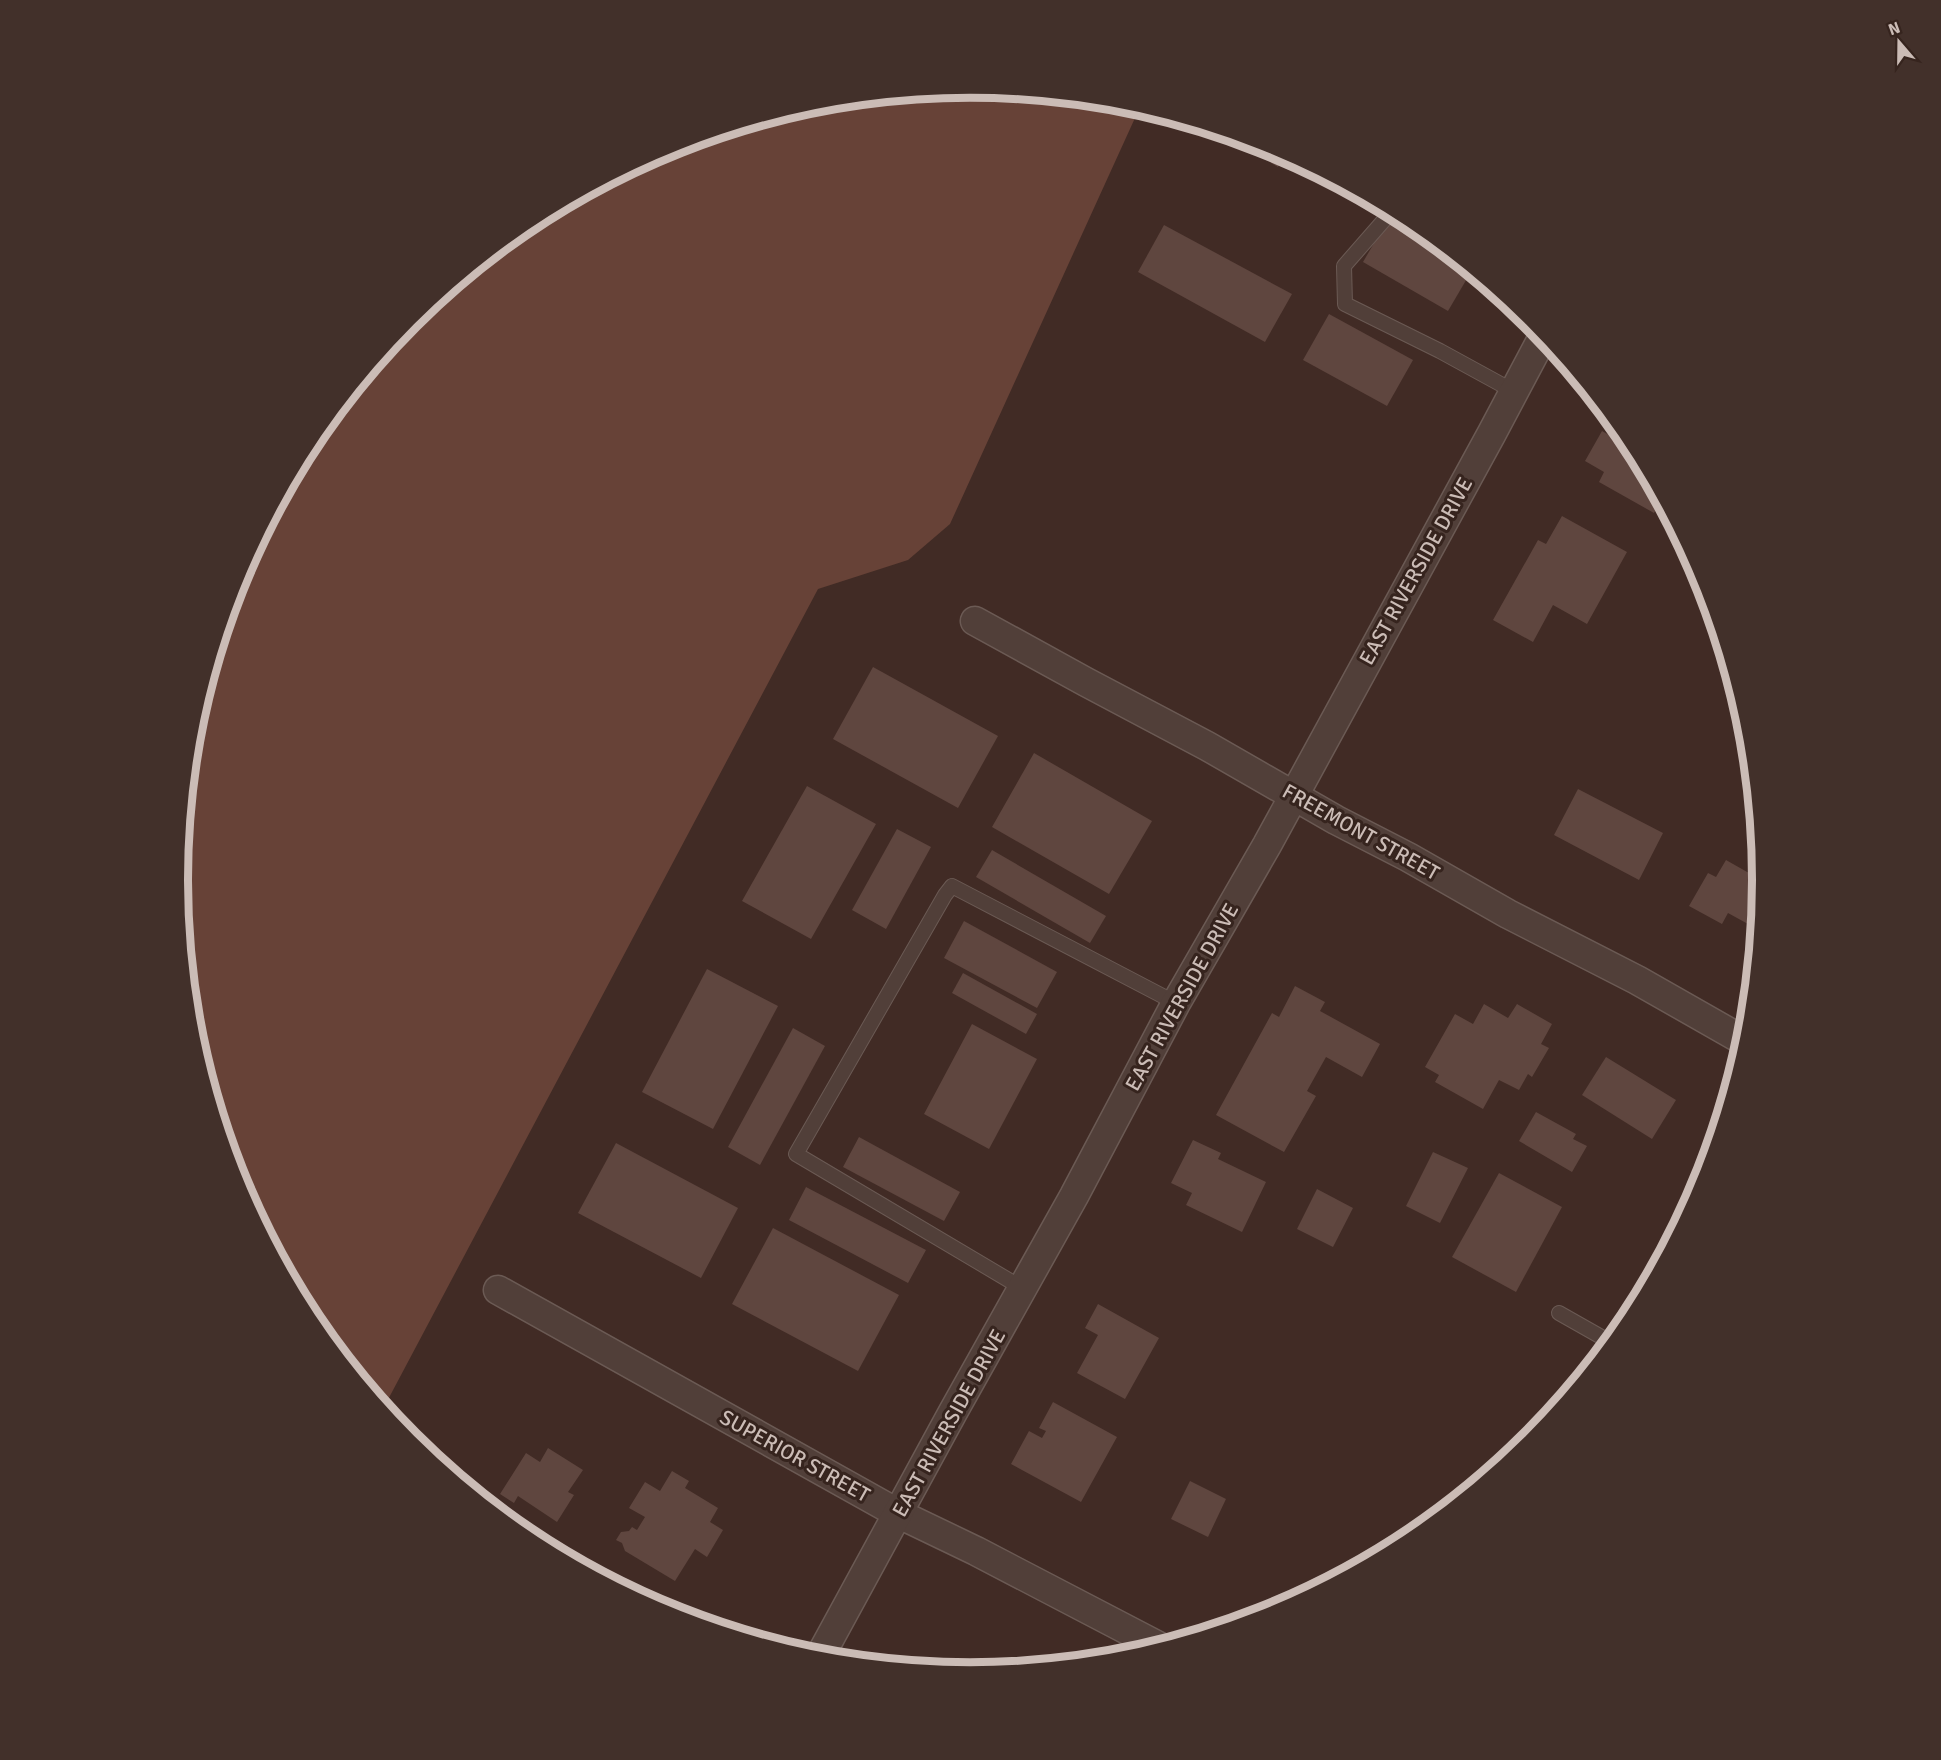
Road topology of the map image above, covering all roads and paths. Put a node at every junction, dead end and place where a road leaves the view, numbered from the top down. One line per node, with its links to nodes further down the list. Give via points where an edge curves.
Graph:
1 (1386, 217): 3 (lane, via 1344,266 1345,304)
2 (1540, 344): 3 (street, EAST RIVERSIDE DRIVE)
3 (1515, 392): 5 (street, EAST RIVERSIDE DRIVE)
4 (975, 621): 5 (street, FREEMONT STREET)
5 (1293, 795): 6 (street, EAST RIVERSIDE DRIVE); 7 (street, FREEMONT STREET)
6 (1176, 1003): 8 (street, EAST RIVERSIDE DRIVE); 8 (lane, via 952,886 796,1154)
7 (1737, 1037)
8 (1022, 1288): 12 (street, EAST RIVERSIDE DRIVE)
9 (498, 1290): 12 (street, SUPERIOR STREET)
10 (1559, 1313): 11 (lane)
11 (1604, 1338)
12 (899, 1514): 13 (street, SUPERIOR STREET); 14 (street, EAST RIVERSIDE DRIVE)
13 (1149, 1641)
14 (824, 1648)

